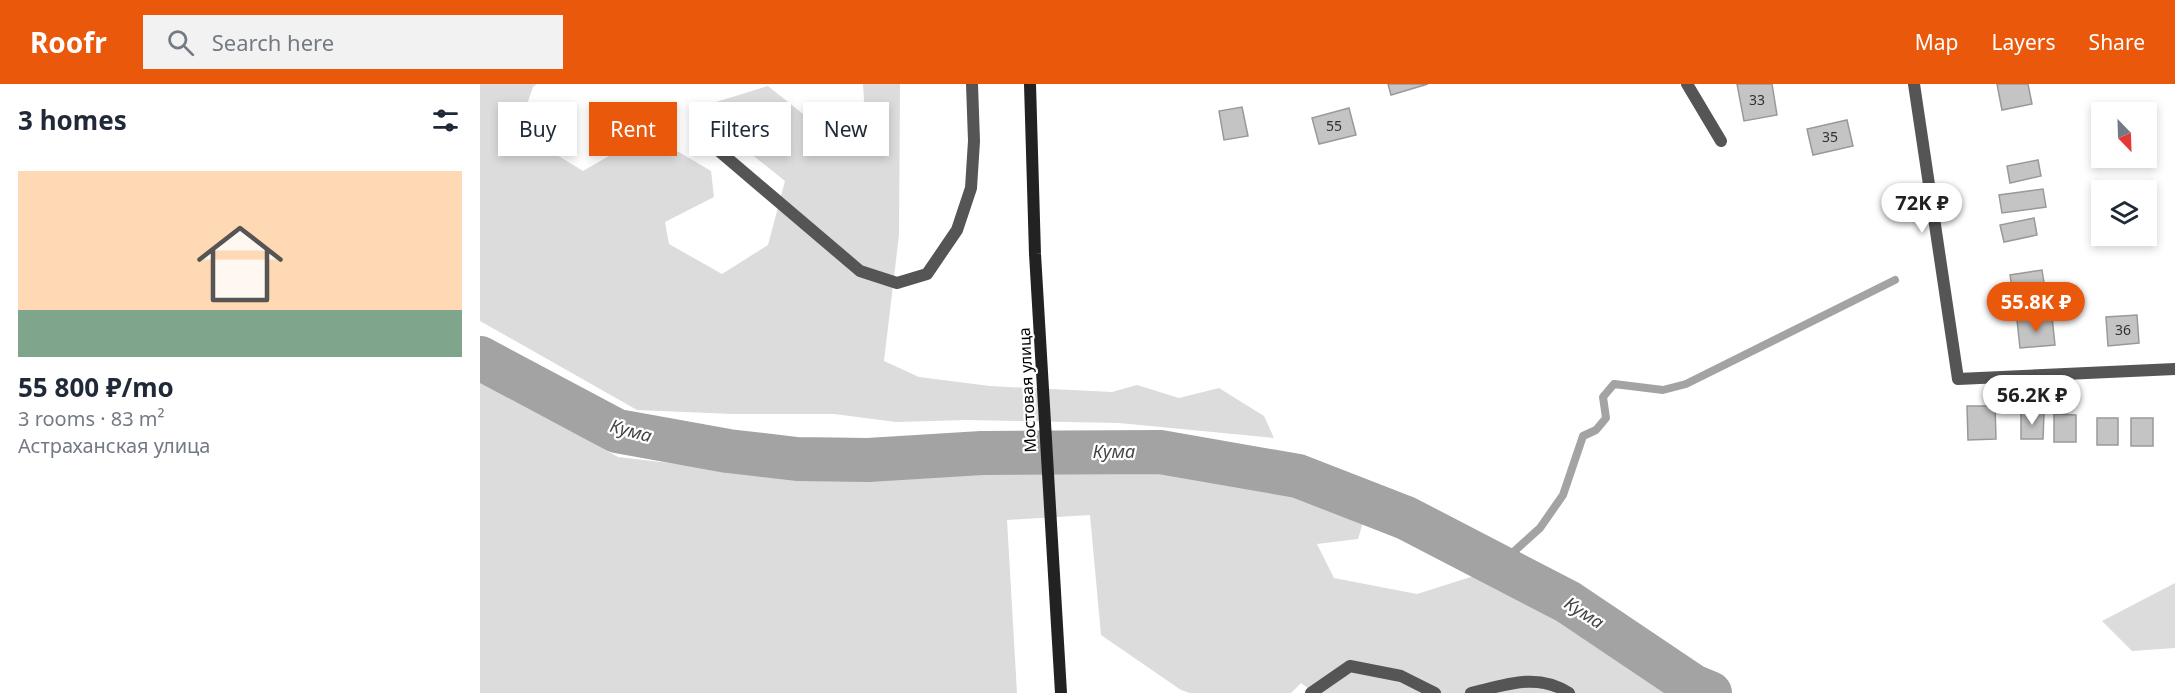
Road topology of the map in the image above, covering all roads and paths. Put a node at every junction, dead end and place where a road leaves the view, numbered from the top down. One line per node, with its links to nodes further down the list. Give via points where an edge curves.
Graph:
1 (972, 84): 6 (street, via 971,188 957,230 927,274 897,282 860,271)
2 (1029, 84): 8 (main road, Мостовая улица)
3 (1687, 84): 5 (street)
4 (1914, 84): 7 (street, via 1958,379)
5 (1721, 141)
6 (725, 156)
7 (2175, 369)
8 (1061, 693)
9 (1311, 693): 10 (street, via 1350,666 1401,676)
10 (1435, 693)
11 (1471, 693): 12 (street, via 1521,681 1555,684)
12 (1569, 693)

